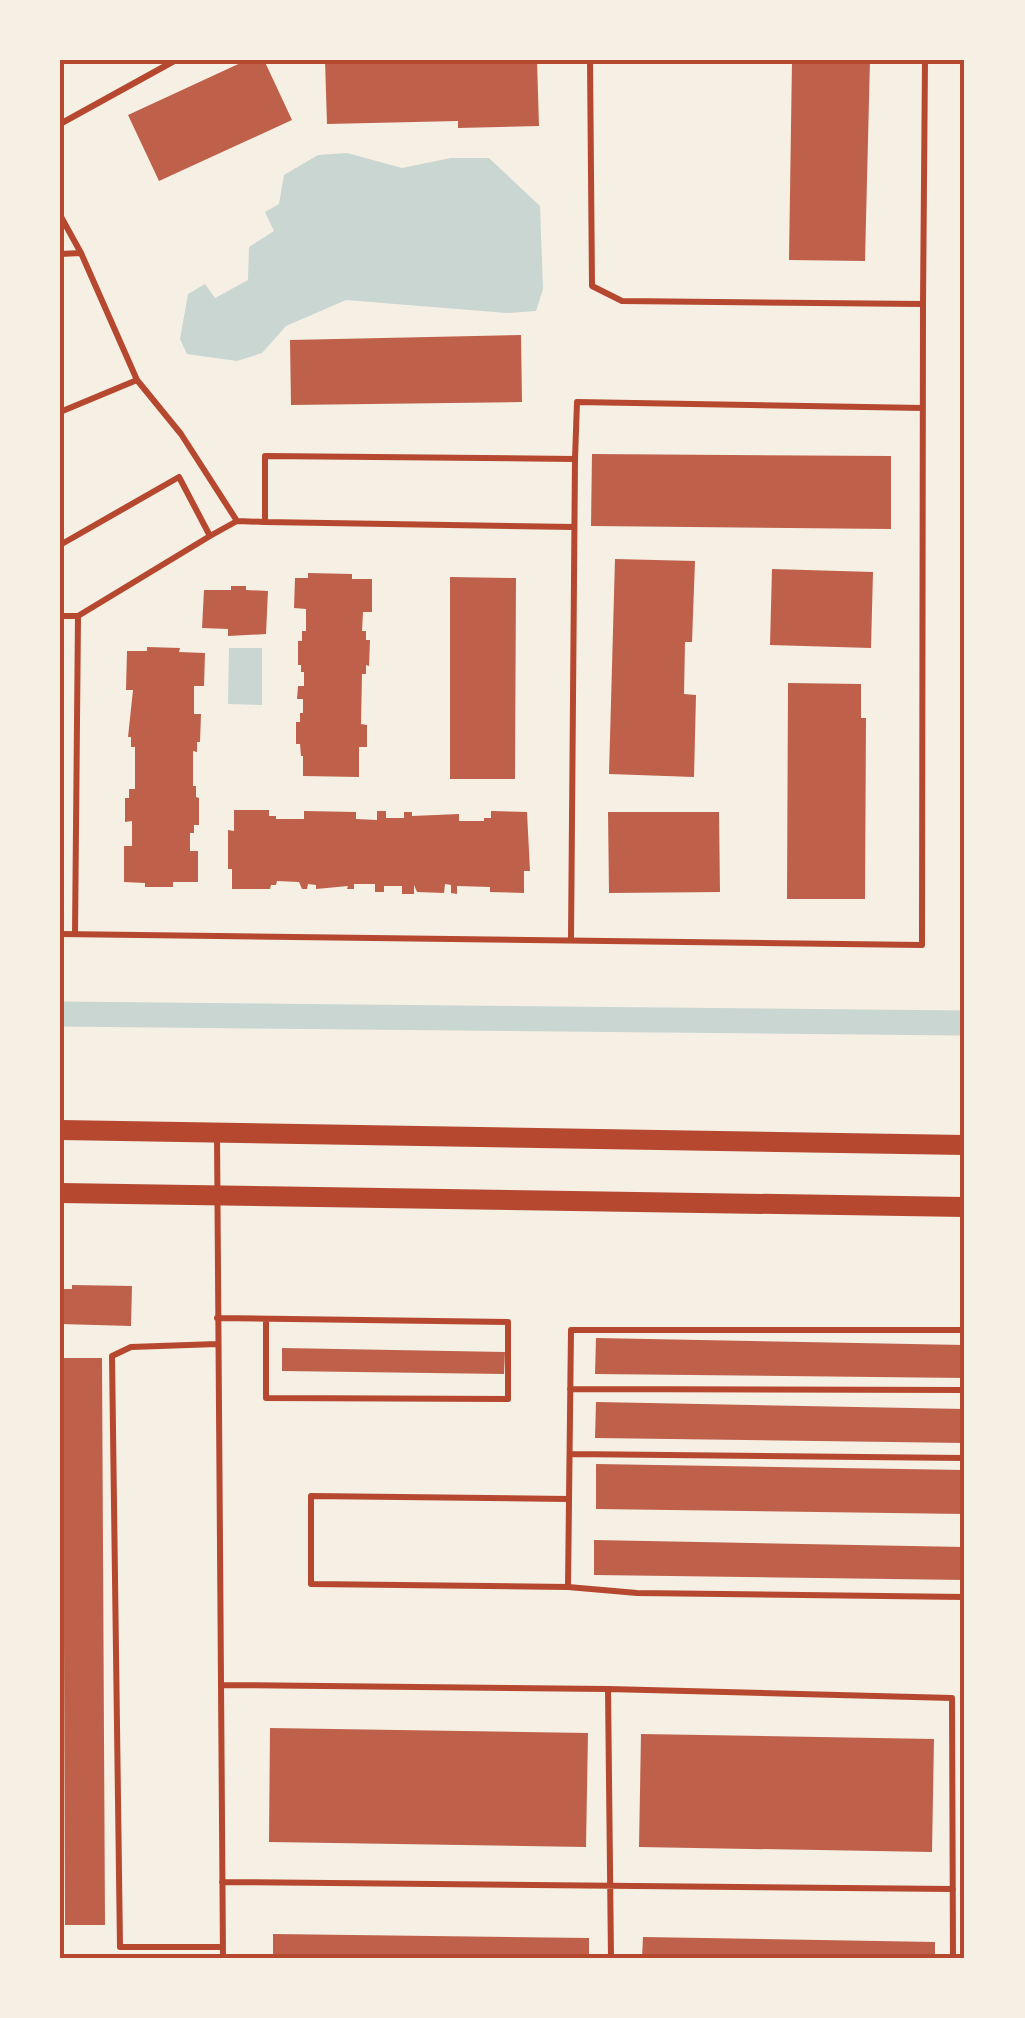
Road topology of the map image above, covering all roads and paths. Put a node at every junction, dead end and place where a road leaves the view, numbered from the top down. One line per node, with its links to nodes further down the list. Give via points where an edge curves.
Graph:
1 (176, 60): 4 (lane)
2 (590, 60): 8 (lane, via 592,286 622,301)
3 (925, 60): 8 (lane)
4 (60, 124)
5 (60, 215): 7 (lane)
6 (60, 254): 7 (lane)
7 (81, 254): 9 (lane)
8 (923, 304): 10 (lane)
9 (137, 380): 11 (lane); 13 (lane)
10 (923, 408): 12 (lane, via 576,402); 22 (lane, via 922,945)
11 (60, 412)
12 (575, 458): 14 (lane, via 265,456); 15 (lane)
13 (237, 521): 14 (lane); 16 (lane)
14 (266, 522): 15 (lane)
15 (574, 527): 22 (lane)
16 (210, 536): 17 (lane, via 179,477); 19 (lane)
17 (60, 545)
18 (60, 616): 19 (lane)
19 (78, 616): 21 (lane)
20 (60, 934): 21 (lane)
21 (75, 934): 22 (lane)
22 (571, 940)
23 (60, 1130): 24 (main road)
24 (216, 1133): 25 (main road); 27 (lane)
25 (965, 1146)
26 (60, 1192): 27 (main road)
27 (216, 1195): 28 (main road); 29 (lane)
28 (965, 1208)
29 (217, 1318): 30 (lane); 32 (lane)
30 (266, 1318): 30 (lane, via 508,1322 508,1399 266,1398)
31 (965, 1330): 33 (lane, via 572,1330)
32 (218, 1344): 40 (lane); 45 (lane, via 131,1348 112,1356 120,1947)
33 (570, 1389): 34 (lane); 35 (lane)
34 (965, 1390)
35 (570, 1454): 36 (lane); 37 (lane)
36 (965, 1458)
37 (569, 1499): 38 (lane); 38 (lane, via 311,1496 311,1584)
38 (568, 1587): 39 (lane, via 637,1594)
39 (965, 1597)
40 (221, 1686): 41 (lane); 42 (lane)
41 (608, 1689): 43 (lane); 44 (lane, via 952,1698)
42 (222, 1882): 43 (lane); 45 (lane)
43 (610, 1886): 44 (lane); 47 (lane)
44 (952, 1888): 48 (lane)
45 (223, 1947): 46 (lane)
46 (223, 1958)
47 (611, 1958)
48 (953, 1958)

